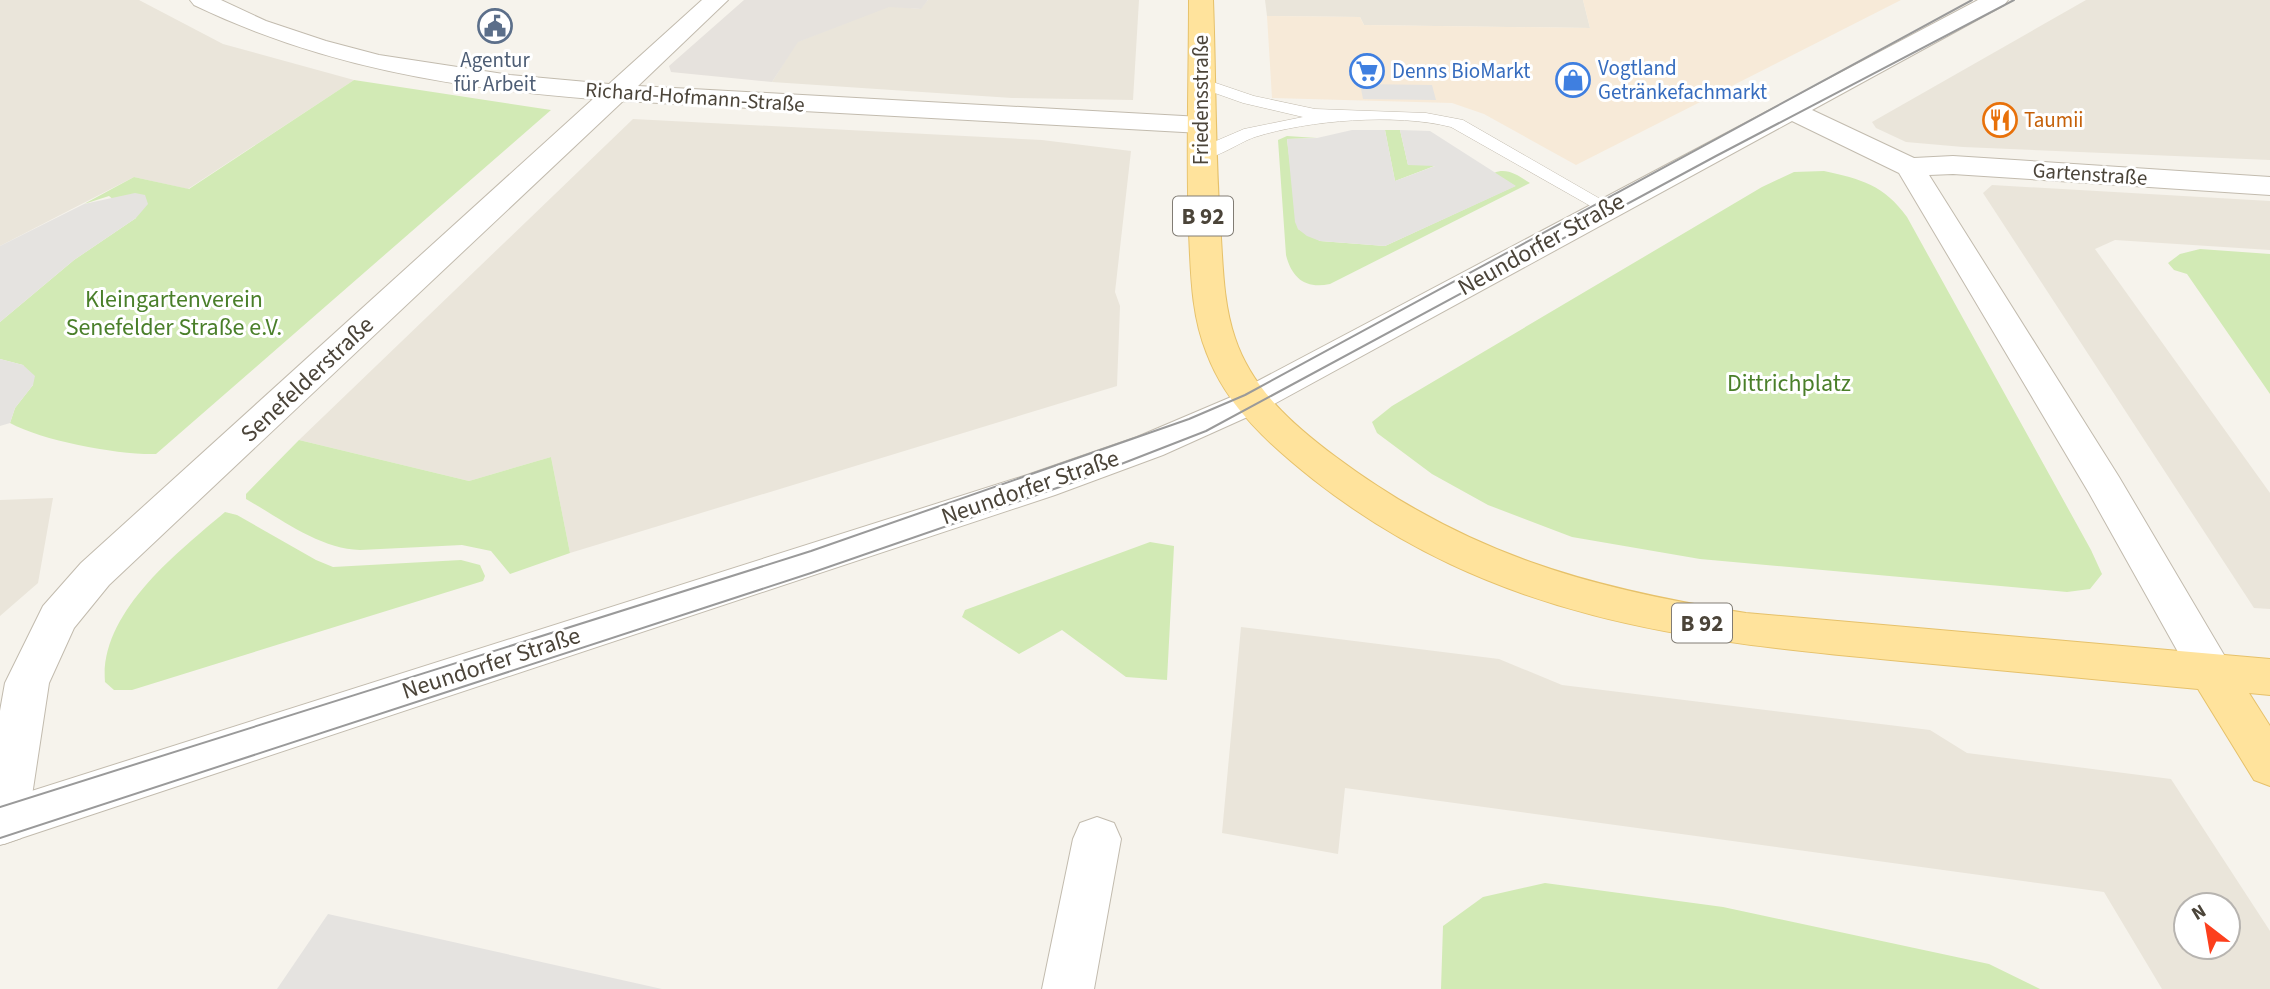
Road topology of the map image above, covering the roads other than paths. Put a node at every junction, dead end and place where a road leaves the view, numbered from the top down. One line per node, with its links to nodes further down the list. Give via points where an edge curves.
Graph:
1 (202, 0): 6 (street, Richard-Hofmann-Straße, via 275,33 352,57)
2 (716, 0): 6 (street, Senefelderstraße)
3 (1201, 0): 5 (main road, Friedensstraße / B 92)
4 (1996, 0): 7 (street, Neundorfer Straße)
5 (1201, 83): 8 (lane, via 1246,100); 9 (main road, Friedensstraße / B 92)
6 (615, 93): 9 (street, Richard-Hofmann-Straße); 17 (street, Senefelderstraße, via 95,574 58,618 27,683)
7 (1788, 110): 10 (street); 12 (street, Neundorfer Straße)
8 (1333, 116): 9 (lane); 12 (lane, via 1438,117 1457,123)
9 (1201, 140): 13 (main road, Friedensstraße / B 92, via 1207,279 1217,335 1228,366)
10 (1910, 167): 11 (street, Gartenstraße, via 1953,164); 14 (street)
11 (2270, 186)
12 (1607, 208): 13 (street, Neundorfer Straße)
13 (1250, 401): 14 (main road, B 92, via 1332,476 1402,522 1469,559 1526,582 1677,620 1746,630); 17 (street, Neundorfer Straße, via 1150,446 1041,485)
14 (2212, 673): 15 (main road, B 92); 16 (main road)
15 (2270, 677)
16 (2270, 766)
17 (2, 822)
18 (1097, 839): 19 (street)
19 (1068, 989)

